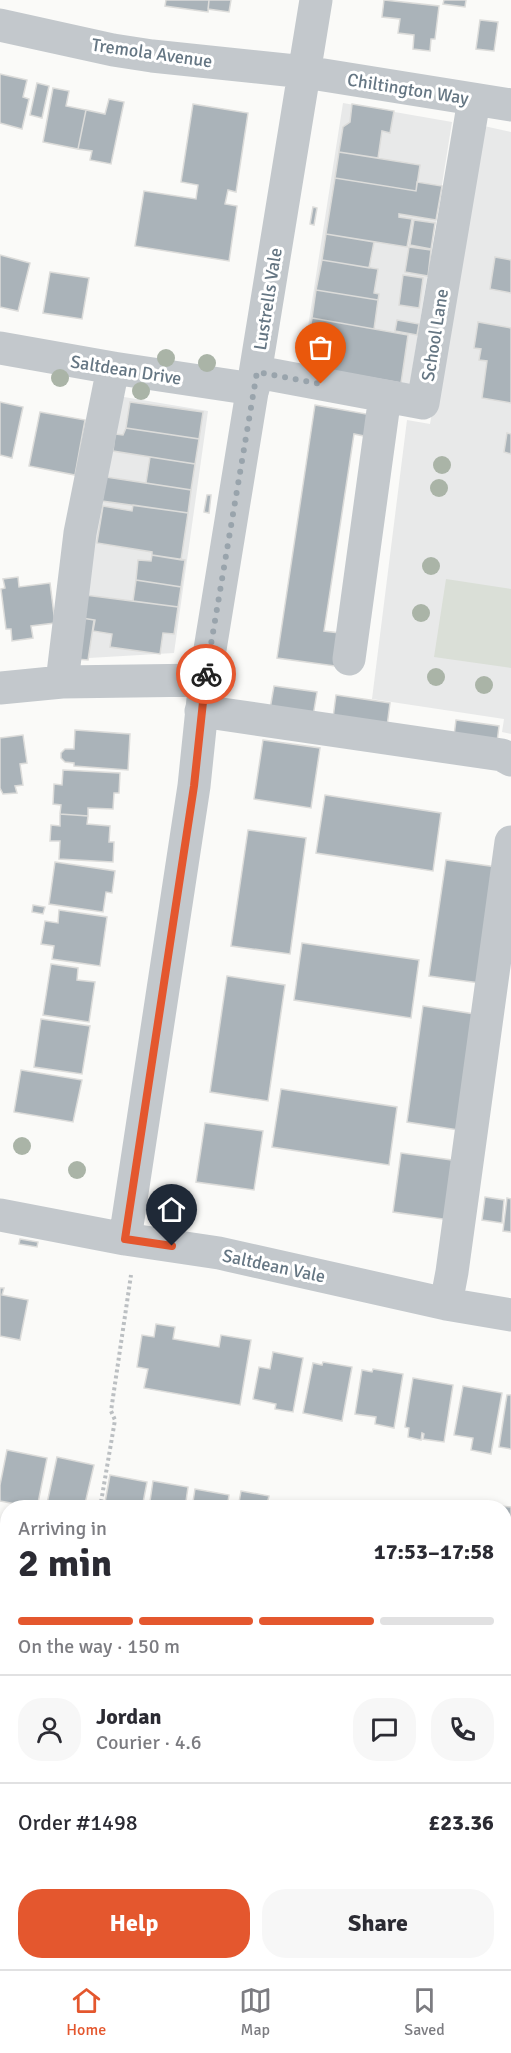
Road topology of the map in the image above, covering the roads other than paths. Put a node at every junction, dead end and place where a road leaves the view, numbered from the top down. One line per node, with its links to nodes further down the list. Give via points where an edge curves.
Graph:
1 (316, 0): 3 (street, Lustrells Vale)
2 (0, 26): 3 (street, Tremola Avenue, via 152,56)
3 (305, 72): 4 (street, Chiltington Way); 8 (street, Lustrells Vale)
4 (474, 100): 5 (street, Chiltington Way); 9 (street, School Lane, via 423,403)
5 (511, 105)
6 (0, 348): 7 (street, Saltdean Drive)
7 (113, 368): 8 (street, Saltdean Drive); 11 (street, via 80,533)
8 (255, 380): 9 (street, School Lane); 13 (street, Lustrells Vale)
9 (385, 396): 10 (street)
10 (349, 658)
11 (62, 682): 12 (street); 13 (street)
12 (0, 688)
13 (203, 695): 14 (street, via 502,755); 17 (street, Lustrells Vale, via 194,786)
14 (511, 760)
15 (511, 842): 18 (street)
16 (0, 1215): 17 (street, Saltdean Vale)
17 (125, 1239): 18 (street, Saltdean Vale, via 219,1253)
18 (446, 1304): 19 (street, Saltdean Vale)
19 (511, 1315)

